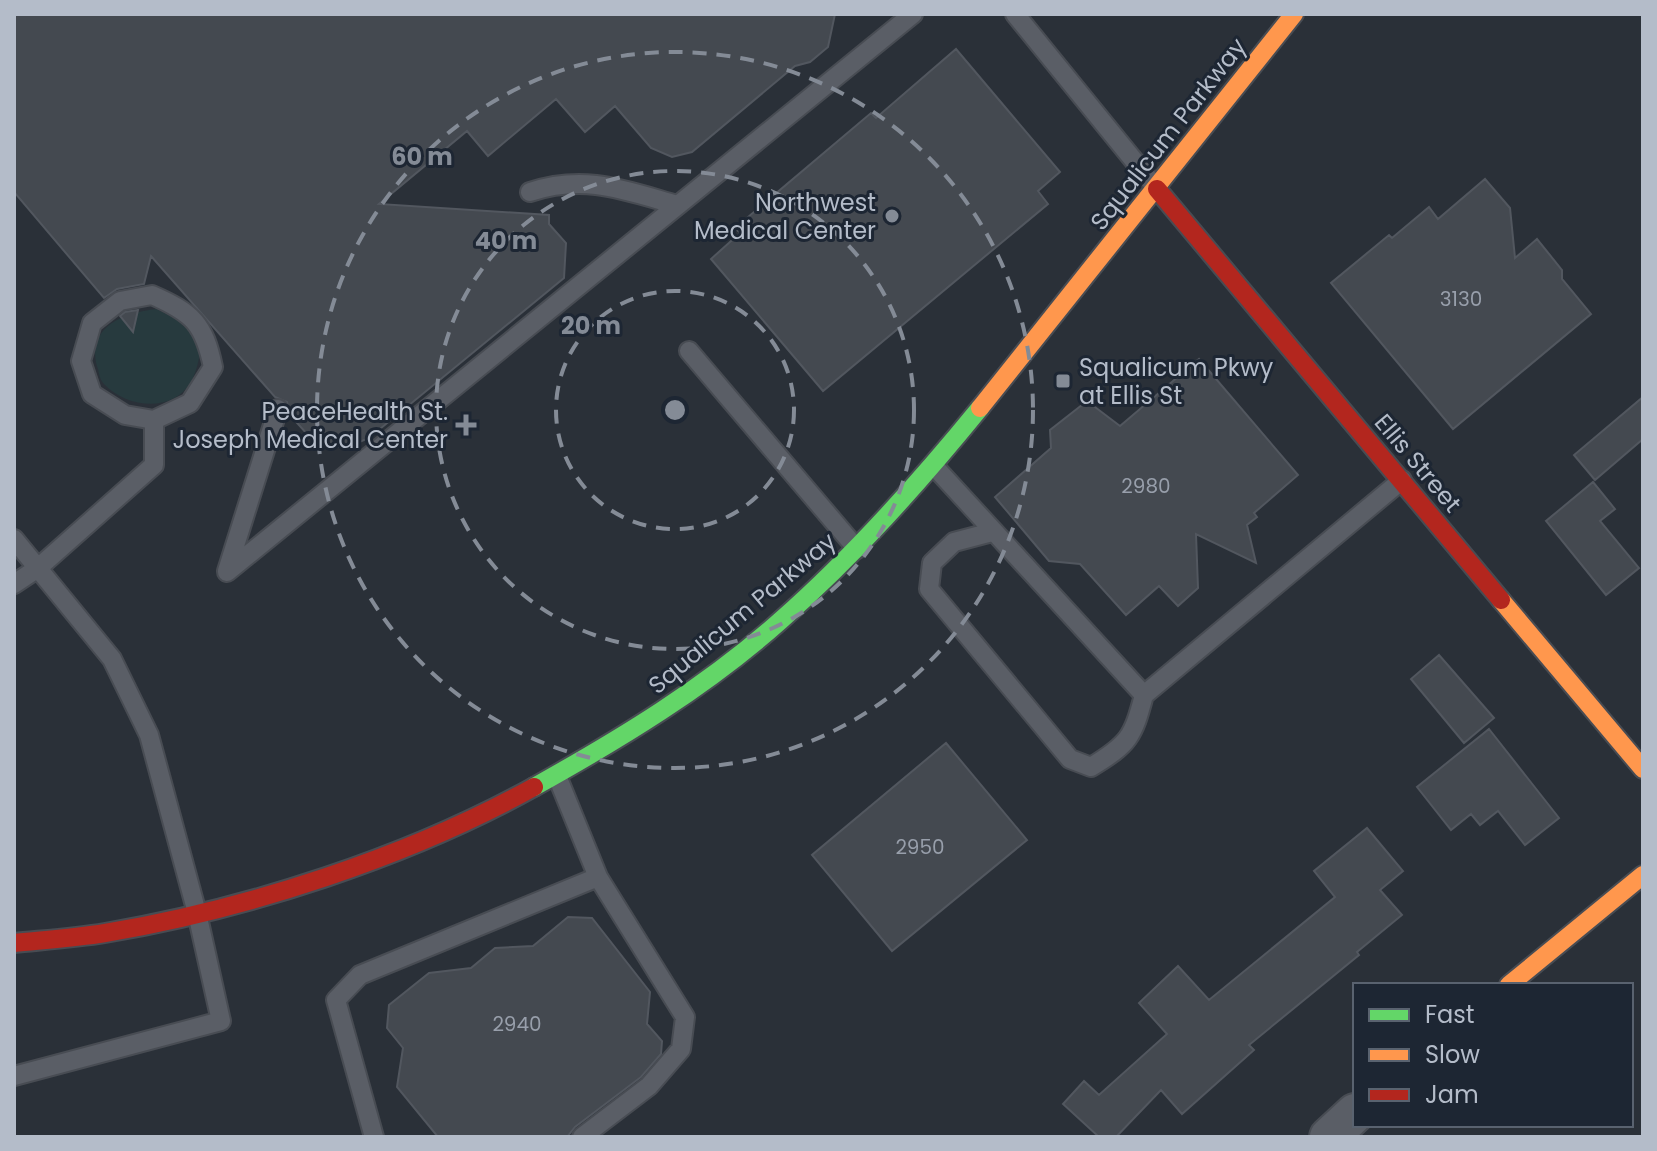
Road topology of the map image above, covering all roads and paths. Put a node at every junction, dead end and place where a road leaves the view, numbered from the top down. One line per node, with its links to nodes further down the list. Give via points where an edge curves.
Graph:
1 (913, 14): 6 (lane)
2 (1015, 14): 4 (lane)
3 (1294, 14): 4 (street, Squalicum Parkway)
4 (1157, 189): 10 (street, Squalicum Parkway); 11 (street, Ellis Street)
5 (530, 192): 6 (lane, via 552,185 602,184)
6 (677, 205): 8 (lane, via 227,572)
7 (689, 351): 14 (lane)
8 (278, 409)
9 (154, 420): 9 (lane, via 190,403 213,367 206,336 180,307 152,295 120,301 92,323 81,361 92,394 125,415); 15 (lane, via 154,465)
10 (933, 465): 12 (lane); 14 (street, Squalicum Parkway)
11 (1402, 480): 17 (lane); 18 (street, Ellis Street)
12 (992, 532): 17 (lane); 17 (lane, via 954,542 932,563 929,589 1070,759 1091,767 1117,752 1136,728)
13 (14, 539): 15 (lane)
14 (857, 549): 19 (street, Squalicum Parkway, via 700,687)
15 (38, 568): 16 (lane); 22 (lane, via 112,659 149,735)
16 (14, 584)
17 (1144, 695)
18 (1643, 769)
19 (557, 776): 21 (lane); 22 (street, Squalicum Parkway, via 429,838 330,876)
20 (1643, 875): 24 (street)
21 (598, 877): 27 (lane, via 360,975 336,1000); 28 (lane, via 685,1017 681,1049 649,1086)
22 (197, 913): 23 (street, Squalicum Parkway, via 118,931); 25 (lane, via 221,1021)
23 (14, 943)
24 (1511, 983)
25 (14, 1076)
26 (1353, 1115): 29 (street)
27 (374, 1137)
28 (582, 1137)
29 (1329, 1137)

